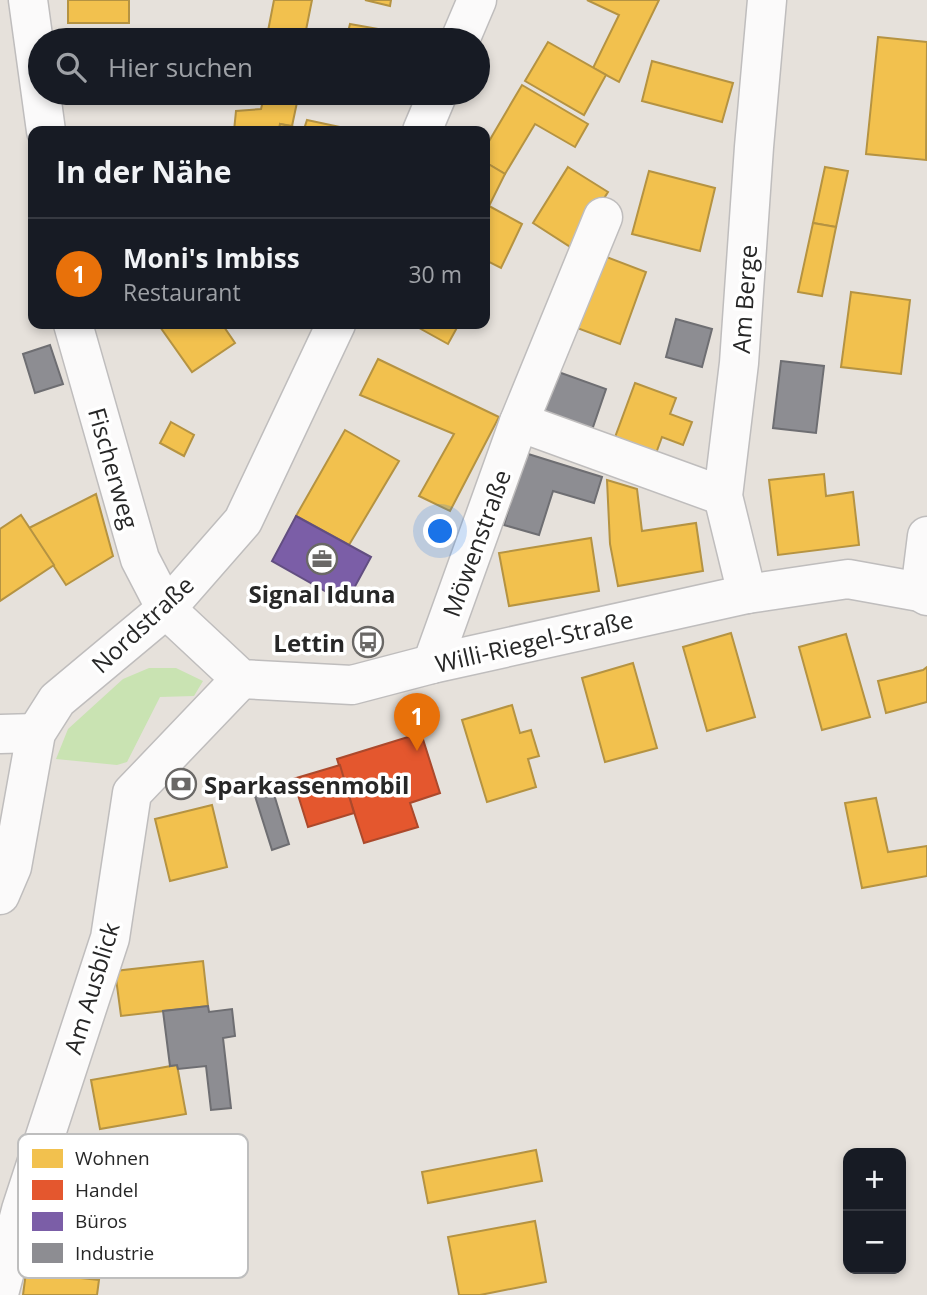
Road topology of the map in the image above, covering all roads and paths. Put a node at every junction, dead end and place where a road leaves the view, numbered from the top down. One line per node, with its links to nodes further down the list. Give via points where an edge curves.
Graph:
1 (28, 0): 4 (street)
2 (477, 0): 5 (street)
3 (767, 0): 14 (street, Am Berge, via 739,363)
4 (32, 28)
5 (465, 28)
6 (42, 105): 8 (street)
7 (433, 105): 9 (street)
8 (45, 126)
9 (424, 126)
10 (603, 217): 13 (street, Möwenstraße)
11 (74, 329): 18 (street, Fischerweg, via 140,559)
12 (334, 329): 18 (street, Nordstraße, via 243,521)
13 (519, 422): 14 (street); 19 (street, Möwenstraße)
14 (723, 496): 16 (street, Am Berge)
15 (927, 536): 17 (street)
16 (747, 594): 17 (street, Willi-Riegel-Straße, via 848,579); 19 (street, Willi-Riegel-Straße)
17 (923, 594)
18 (166, 609): 20 (street); 21 (street, Nordstraße)
19 (432, 664): 20 (street, Willi-Riegel-Straße, via 352,685)
20 (241, 679): 23 (street, Am Ausblick, via 132,793 110,938)
21 (18, 734): 22 (street, Nordstraße, via 12,867)
22 (0, 895)
23 (46, 1134)
24 (18, 1221): 25 (street, Am Ausblick)
25 (0, 1290)

